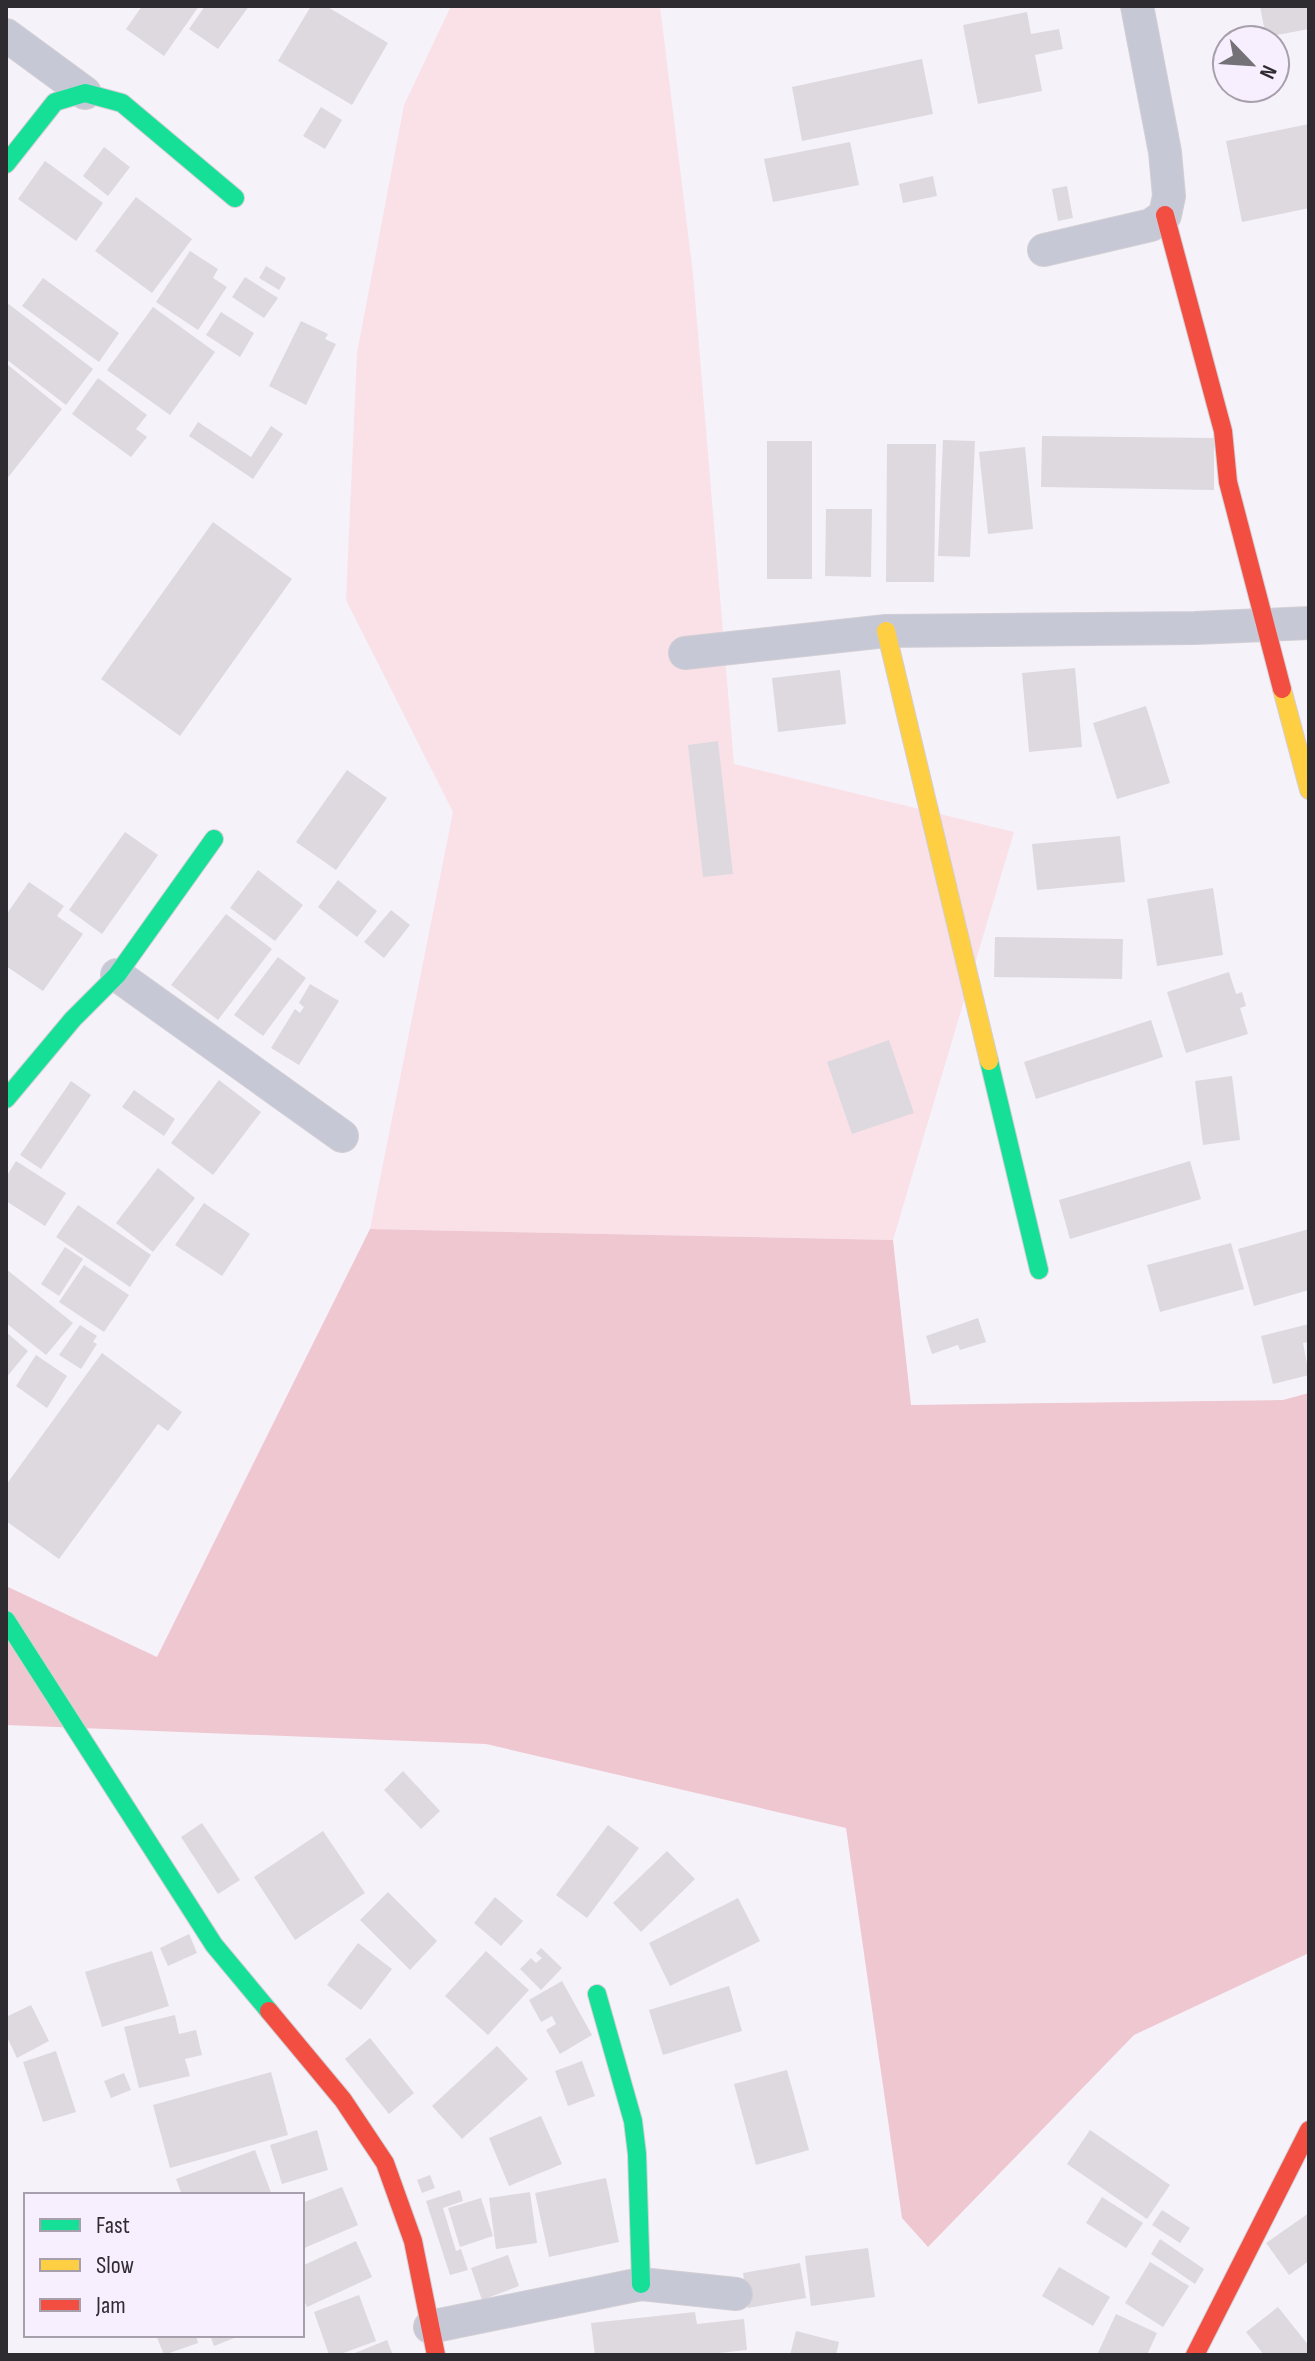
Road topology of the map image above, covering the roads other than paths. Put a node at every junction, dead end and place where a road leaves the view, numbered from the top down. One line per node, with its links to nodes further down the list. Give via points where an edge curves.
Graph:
1 (1137, 6): 6 (street, via 1165,152)
2 (6, 35): 3 (street)
3 (85, 93): 4 (street, via 55,102); 5 (street, via 122,103)
4 (6, 164)
5 (235, 198)
6 (1165, 215): 7 (street, via 1151,225); 9 (street, via 1223,431 1228,482)
7 (1044, 250)
8 (1309, 623): 9 (street)
9 (1264, 626): 10 (street); 12 (street)
10 (886, 631): 11 (street); 17 (street)
11 (685, 653)
12 (1309, 790)
13 (214, 839): 14 (street)
14 (117, 975): 15 (street); 16 (street)
15 (6, 1099)
16 (342, 1136)
17 (1039, 1270)
18 (6, 1620): 23 (street, via 214,1945 343,2100 385,2163 413,2241)
19 (597, 1994): 21 (street, via 633,2121)
20 (1309, 2130): 24 (street)
21 (641, 2284): 22 (street); 23 (street)
22 (736, 2294)
23 (433, 2341)
24 (1195, 2355)

